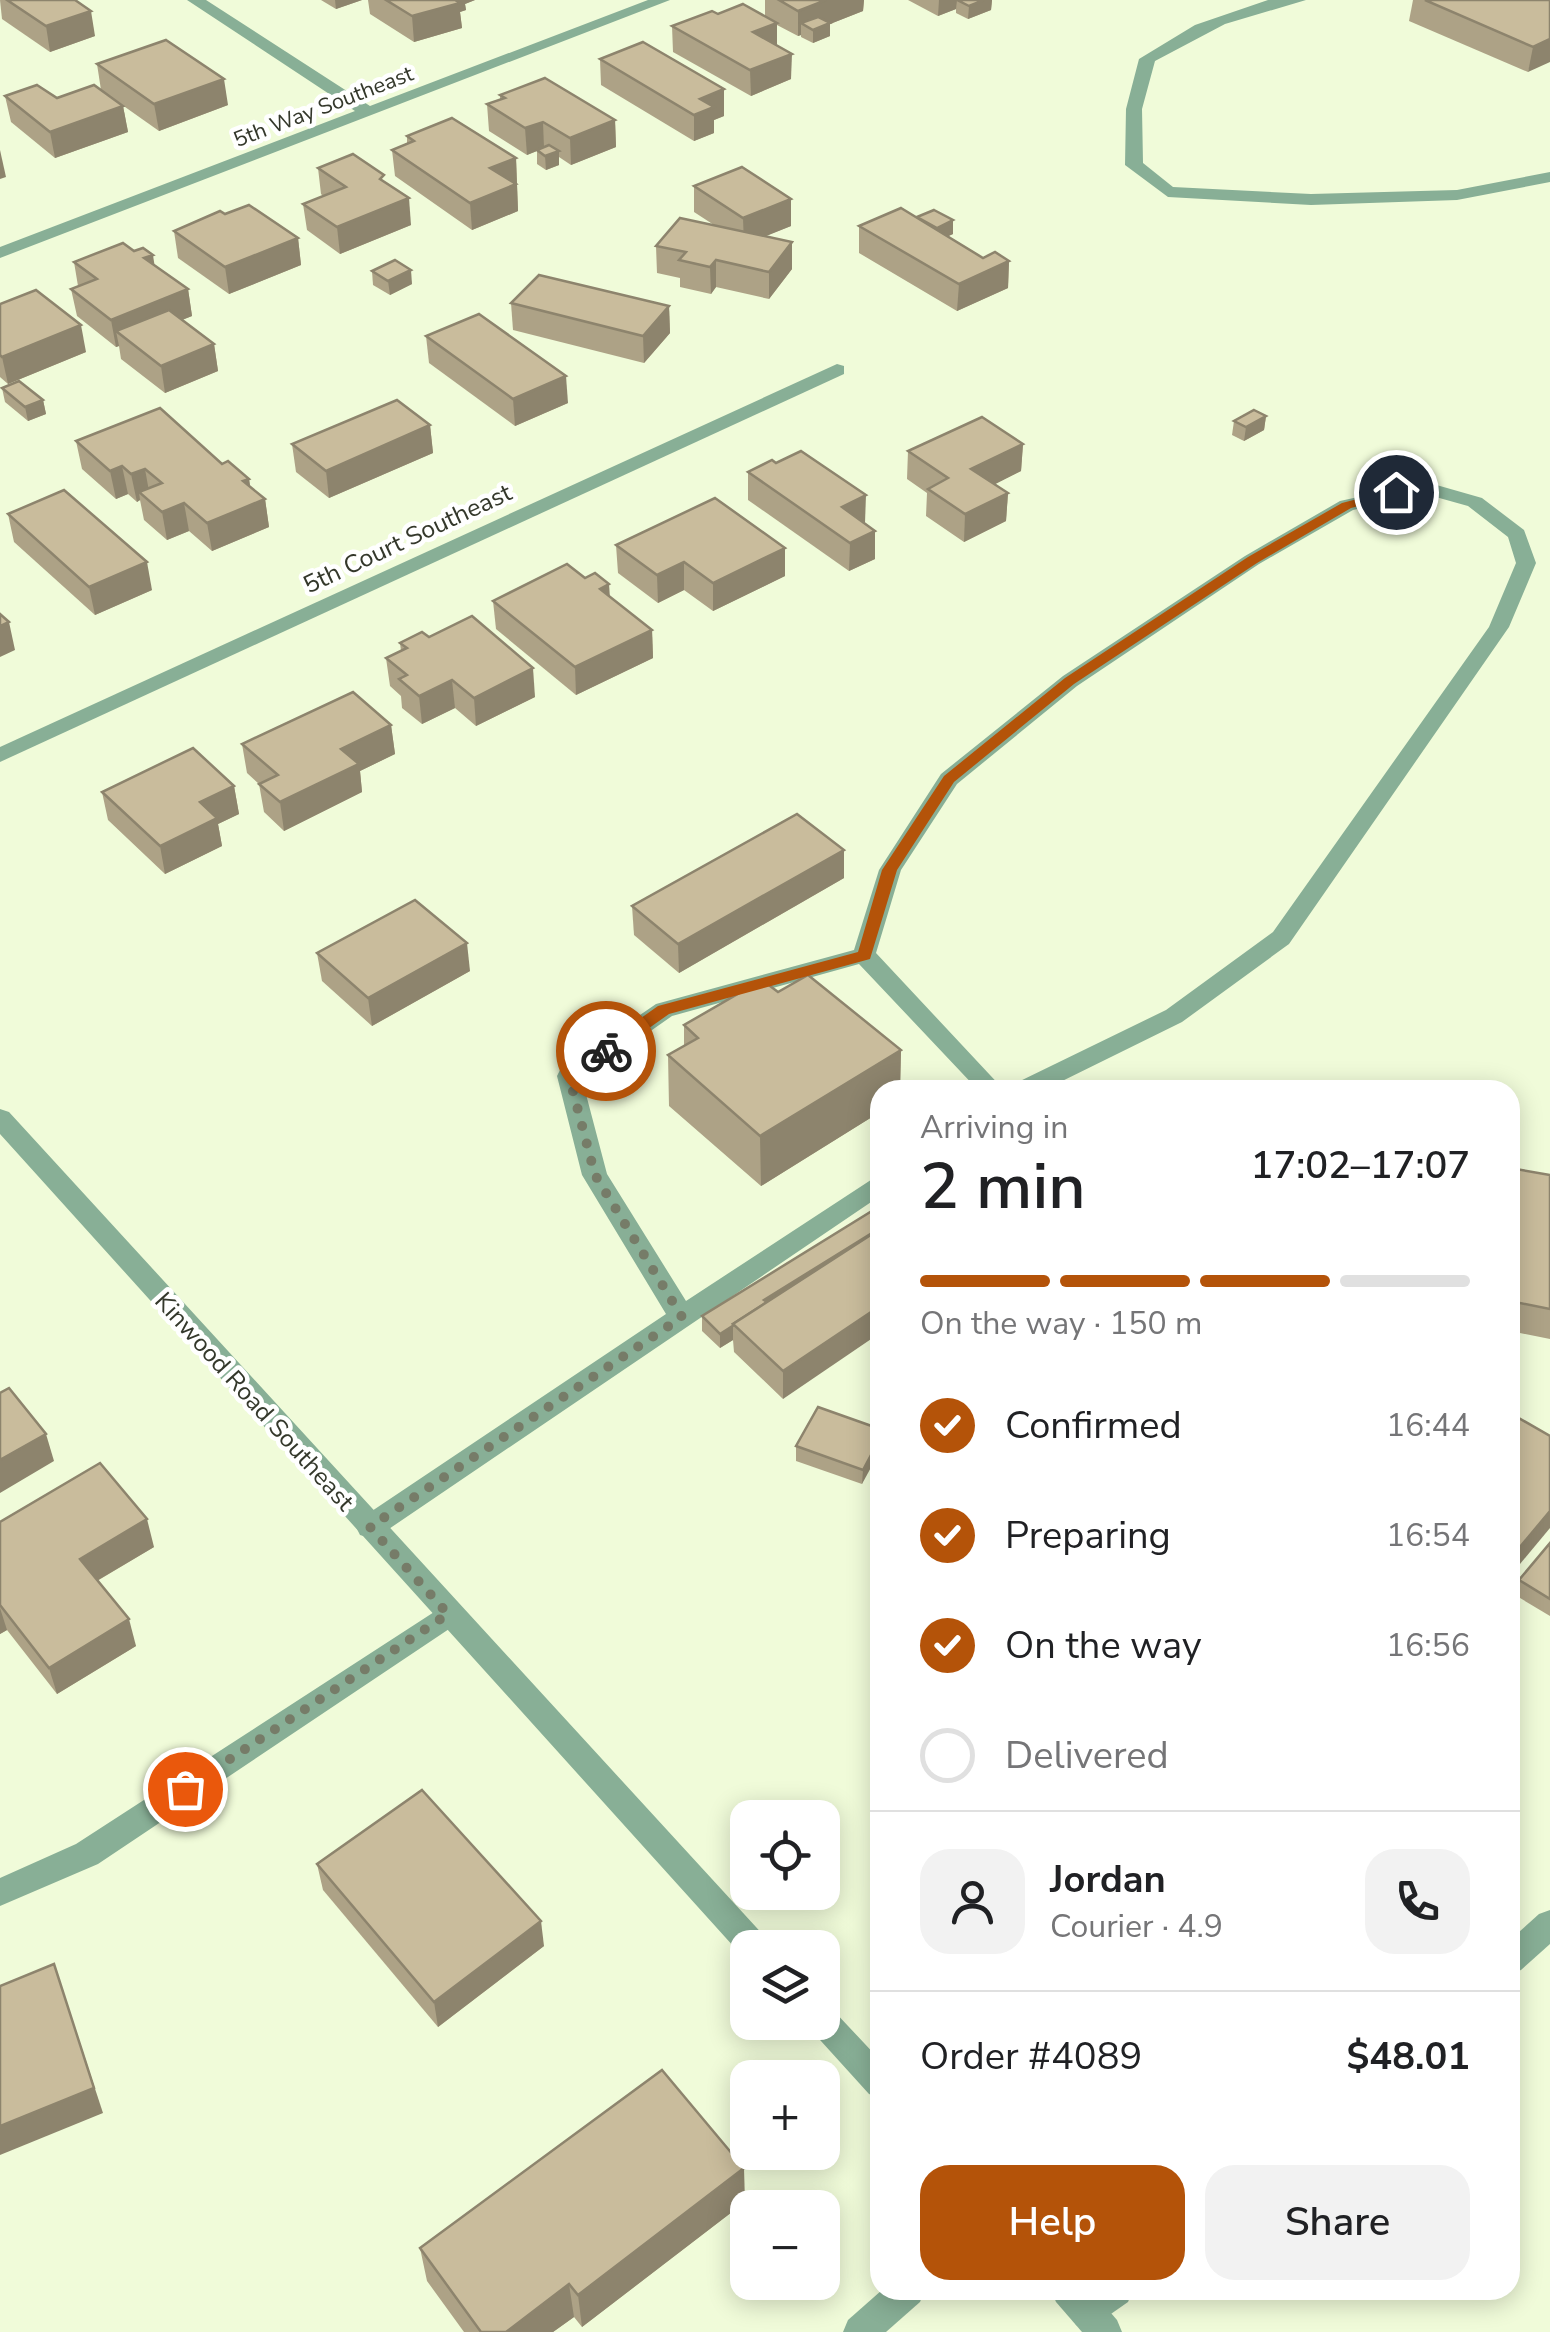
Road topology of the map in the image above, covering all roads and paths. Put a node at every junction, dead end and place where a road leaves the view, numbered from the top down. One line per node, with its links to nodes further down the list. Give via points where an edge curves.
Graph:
1 (195, 0): 4 (street)
2 (662, 0): 4 (street, 5th Way Southeast)
3 (1298, 0): 5 (street, via 1269,2 1188,33 1147,59 1134,109 1134,165 1151,182 1168,192 1386,198 1490,191)
4 (370, 113): 6 (street, 5th Way Southeast)
5 (1550, 177)
6 (0, 254)
7 (836, 370): 8 (street, 5th Court Southeast)
8 (0, 755)
9 (864, 955): 10 (street); 11 (street, via 890,870 949,779 1070,681 1252,560 1347,505 1426,488 1475,502 1517,534 1526,564 1499,627 1281,938 1174,1016); 14 (street, via 664,1010 569,1076 595,1175)
10 (983, 1080)
11 (1044, 1080)
12 (0, 1118): 15 (street, Kinwood Road Southeast)
13 (870, 1190): 14 (street)
14 (682, 1317): 15 (street)
15 (370, 1527): 16 (street, Kinwood Road Southeast)
16 (448, 1614): 17 (street, via 87,1854); 19 (street, Kinwood Road Southeast)
17 (0, 1892)
18 (1550, 1924): 20 (street)
19 (739, 1930)
20 (1520, 1951)
21 (840, 2039): 22 (street)
22 (870, 2071)
23 (897, 2300): 24 (street)
24 (860, 2332)

